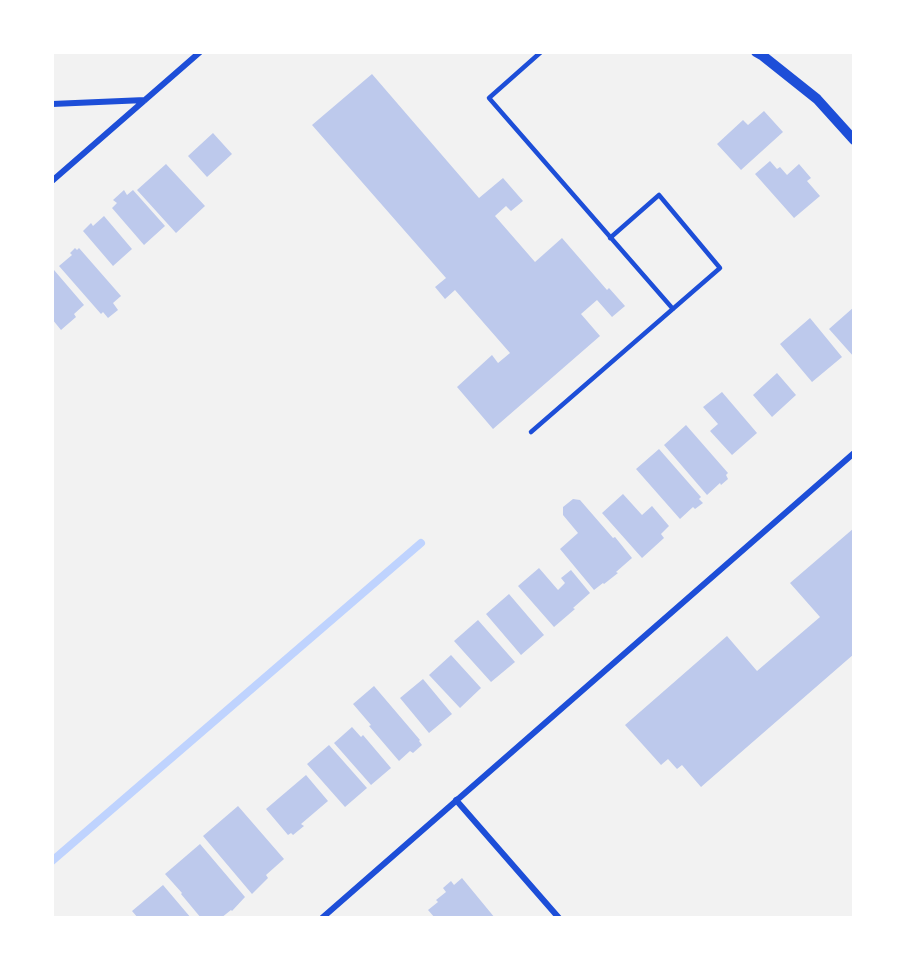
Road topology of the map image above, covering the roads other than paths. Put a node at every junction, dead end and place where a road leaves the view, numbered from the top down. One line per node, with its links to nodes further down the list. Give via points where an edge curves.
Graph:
1 (200, 52): 4 (street)
2 (541, 52): 8 (lane, via 489,98)
3 (762, 54): 6 (street, via 817,99)
4 (146, 99): 5 (street); 7 (street)
5 (52, 104)
6 (854, 140)
7 (52, 181)
8 (610, 238): 9 (lane); 9 (lane, via 659,195 720,268)
9 (673, 309): 10 (lane)
10 (531, 432)
11 (854, 453): 12 (street)
12 (456, 800): 13 (street); 14 (street)
13 (322, 918)
14 (559, 918)

